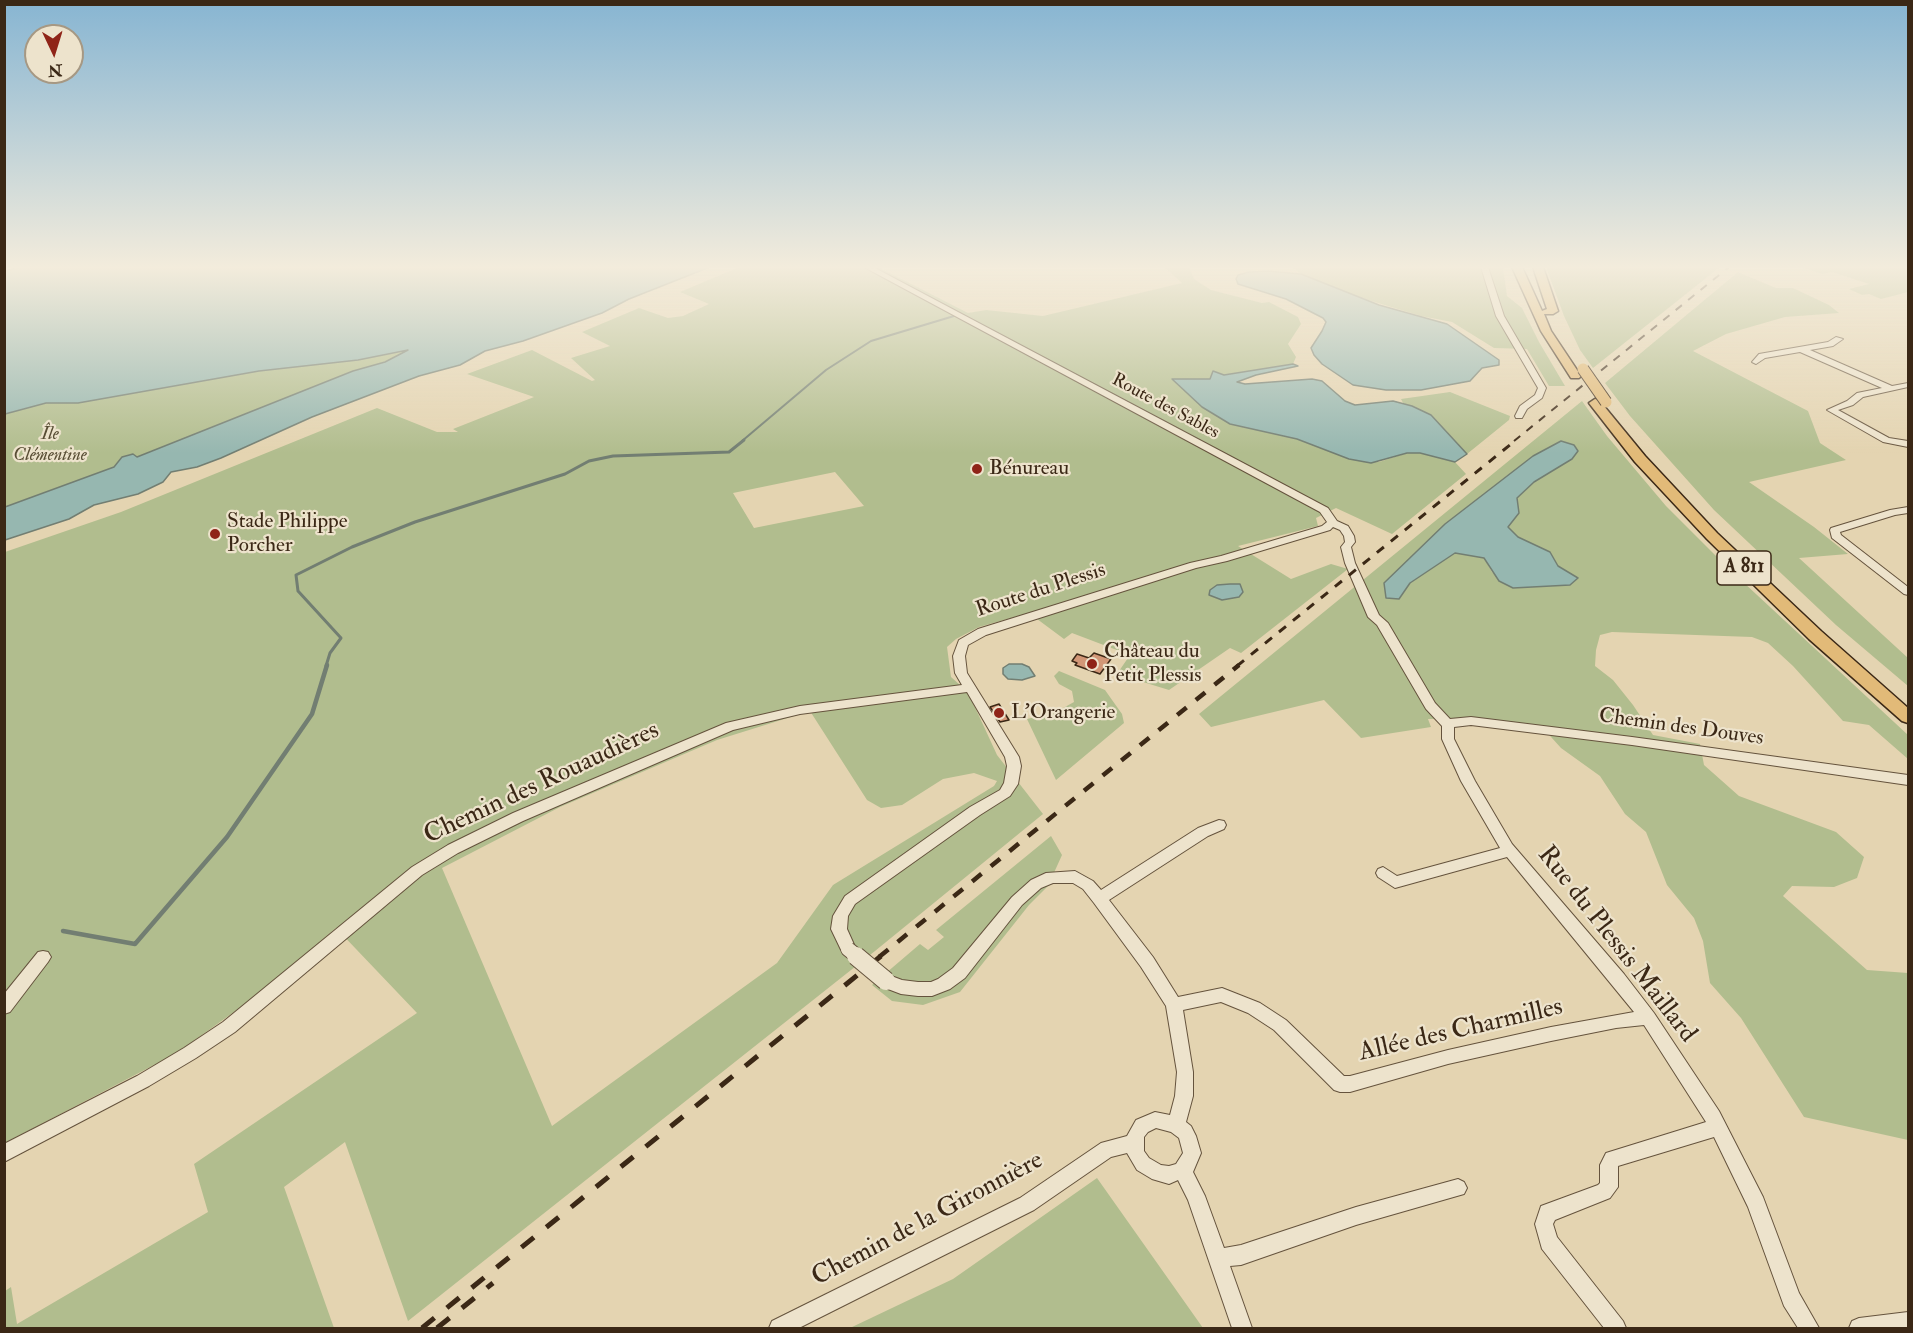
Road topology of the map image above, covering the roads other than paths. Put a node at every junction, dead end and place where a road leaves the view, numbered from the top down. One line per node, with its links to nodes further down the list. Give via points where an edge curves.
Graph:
1 (985, 329): 15 (street, Route des Sables, via 1324,510)
2 (1508, 329): 12 (street, via 1542,388)
3 (1545, 329): 8 (highway, A 811)
4 (1556, 329): 8 (highway, A 811)
5 (1839, 339): 6 (street)
6 (1801, 349): 7 (street, via 1762,356); 10 (street)
7 (1756, 362)
8 (1579, 373): 11 (highway, A 811)
9 (1908, 385): 10 (street)
10 (1890, 388): 13 (street, via 1860,395 1831,410 1886,440)
11 (1600, 402): 19 (highway, A 811, via 1727,537); 20 (highway, A 811, via 1640,459 1712,536)
12 (1519, 416)
13 (1908, 444)
14 (1908, 510): 17 (street, via 1835,530 1836,536)
15 (1332, 523): 16 (street, Route des Sables, via 1344,528 1349,536 1346,547); 18 (street, Route du Plessis, via 971,637 963,643 959,656 961,673)
16 (1350, 563): 21 (street, Rue du Plessis Maillard, via 1374,617 1382,623 1430,706)
17 (1908, 592)
18 (969, 688): 26 (street, Route du Plessis, bridge, via 1012,757 1011,784 1005,793 850,900 839,928 848,949 886,981 901,987 932,989 959,973 1017,901 1036,884 1051,877 1075,877); 34 (street, Chemin des Rouaudières, via 800,710 730,726 518,817 417,871 228,1027 190,1053)
19 (1908, 702)
20 (1908, 717)
21 (1448, 725): 22 (street, Chemin des Douves, via 1482,723 1644,742); 24 (street, Rue du Plessis Maillard, via 1448,739 1468,782)
22 (1908, 780)
23 (1219, 825): 26 (street)
24 (1510, 851): 25 (street, Rue du Plessis Maillard, via 1395,882); 30 (street, Rue du Plessis Maillard)
25 (1383, 873)
26 (1099, 898): 28 (street)
27 (43, 957): 29 (street)
28 (1174, 1005): 30 (street, Allée des Charmilles, via 1222,995 1254,1008 1280,1025 1340,1084 1616,1021); 31 (street, via 1185,1072 1184,1096)
29 (4, 1007)
30 (1648, 1018): 32 (street, Rue du Plessis Maillard)
31 (1176, 1125): 33 (street, via 1165,1120 1150,1121 1136,1134); 35 (street, via 1185,1132 1192,1153)
32 (1719, 1129): 41 (street, via 1612,1159 1609,1187 1604,1192 1548,1213 1544,1224 1549,1242); 42 (street, Rue du Plessis Maillard, via 1756,1203 1791,1299)
33 (1134, 1143): 35 (street, via 1136,1154 1149,1169 1168,1174); 39 (street, Chemin de la Gironnière, via 1107,1149 1028,1204)
34 (4, 1154)
35 (1182, 1170): 37 (street, via 1196,1196)
36 (1458, 1188): 37 (street)
37 (1218, 1259): 40 (street)
38 (1908, 1322): 43 (street)
39 (779, 1329)
40 (1242, 1329)
41 (1616, 1329)
42 (1809, 1329)
43 (1858, 1329)

